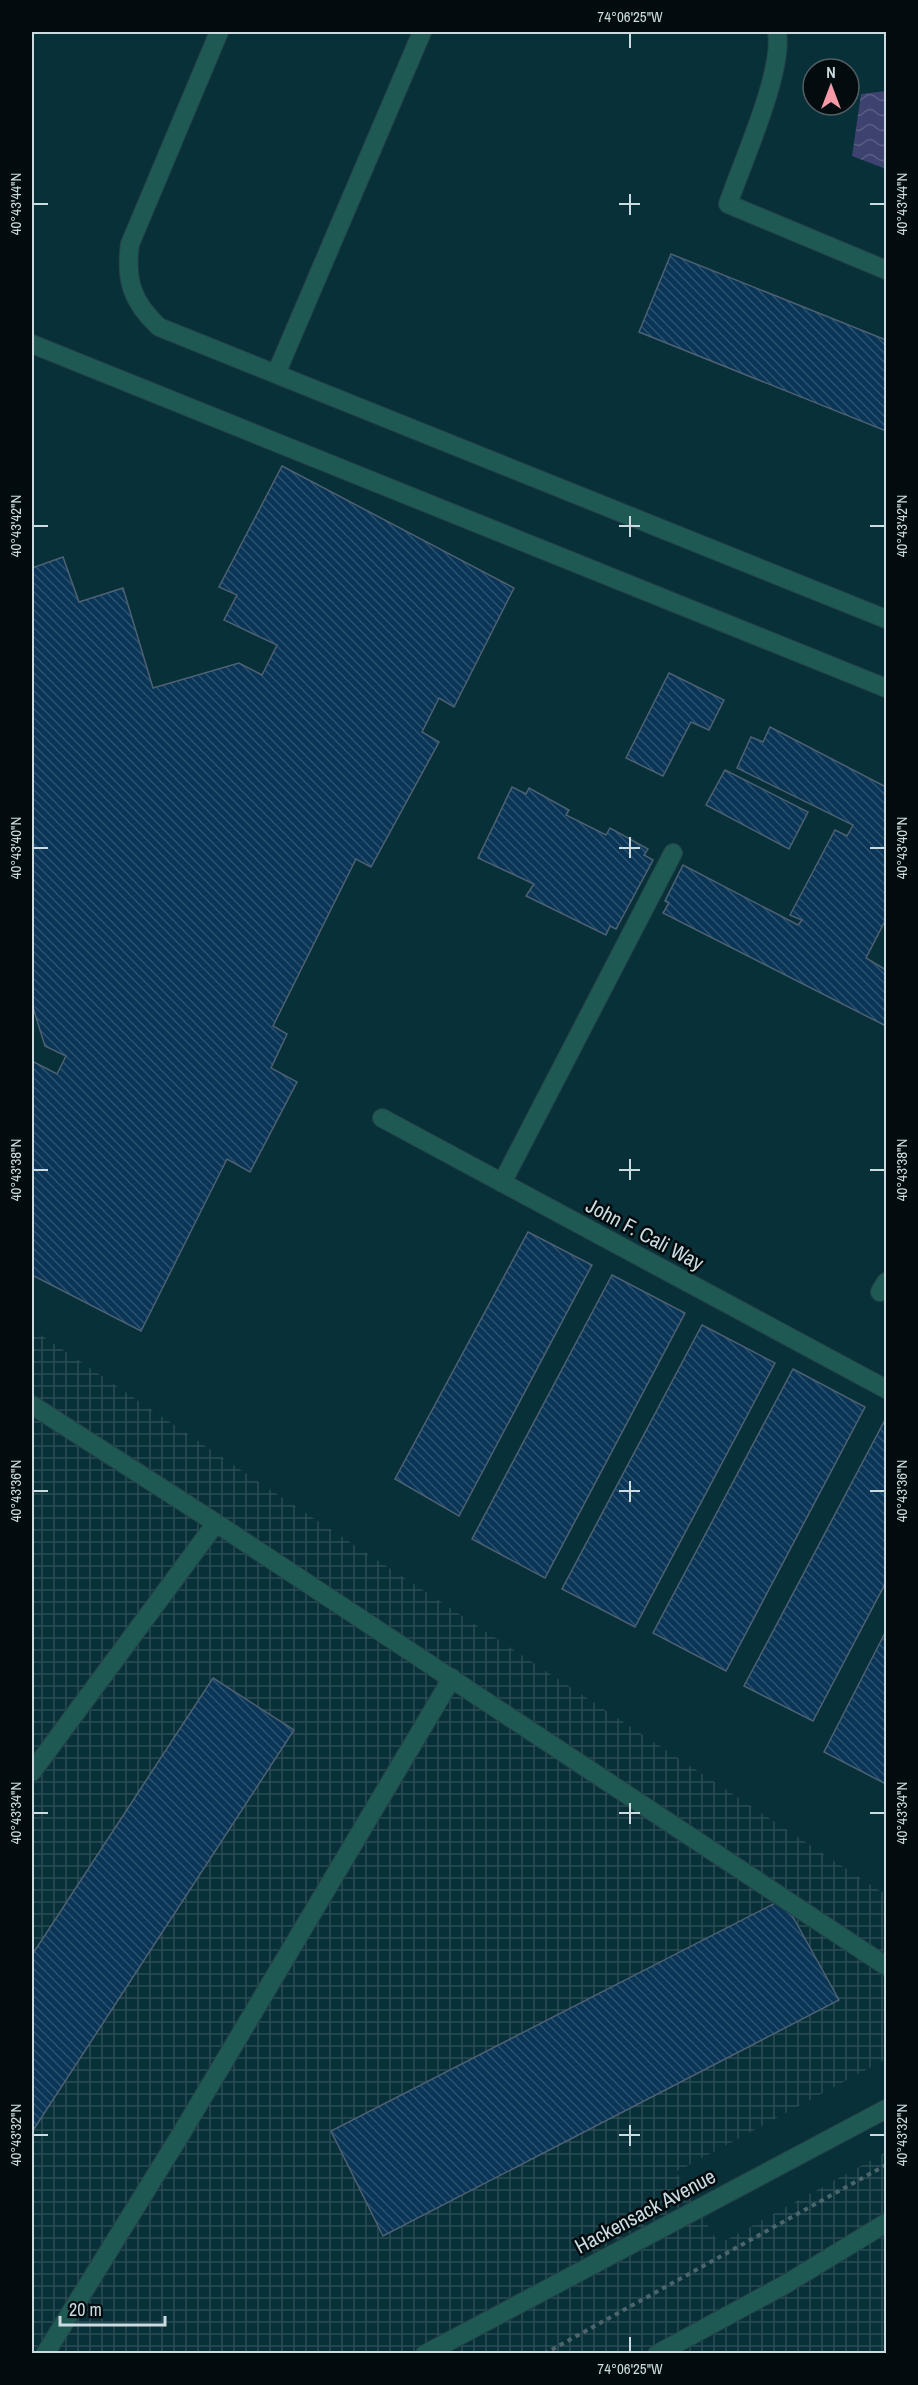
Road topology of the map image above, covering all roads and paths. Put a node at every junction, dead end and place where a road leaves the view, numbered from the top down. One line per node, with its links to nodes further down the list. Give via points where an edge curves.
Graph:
1 (219, 32): 6 (street, via 130,244 127,265 142,312 159,327)
2 (422, 32): 6 (street)
3 (777, 32): 4 (street, via 778,54 772,82 728,204)
4 (886, 270)
5 (32, 344): 8 (street)
6 (276, 374): 7 (street)
7 (886, 619)
8 (886, 688)
9 (673, 853): 11 (street)
10 (382, 1118): 11 (street, John F. Cali Way)
11 (502, 1183): 12 (street, John F. Cali Way)
12 (886, 1389)
13 (32, 1405): 14 (street)
14 (216, 1523): 15 (street); 16 (street)
15 (452, 1678): 17 (street); 22 (street, via 181,2134)
16 (32, 1772)
17 (886, 1966)
18 (886, 2109): 23 (street, Hackensack Avenue)
19 (886, 2165): 24 (path)
20 (886, 2223): 21 (street)
21 (680, 2347): 25 (street)
22 (45, 2354)
23 (425, 2354)
24 (544, 2354)
25 (657, 2354)

